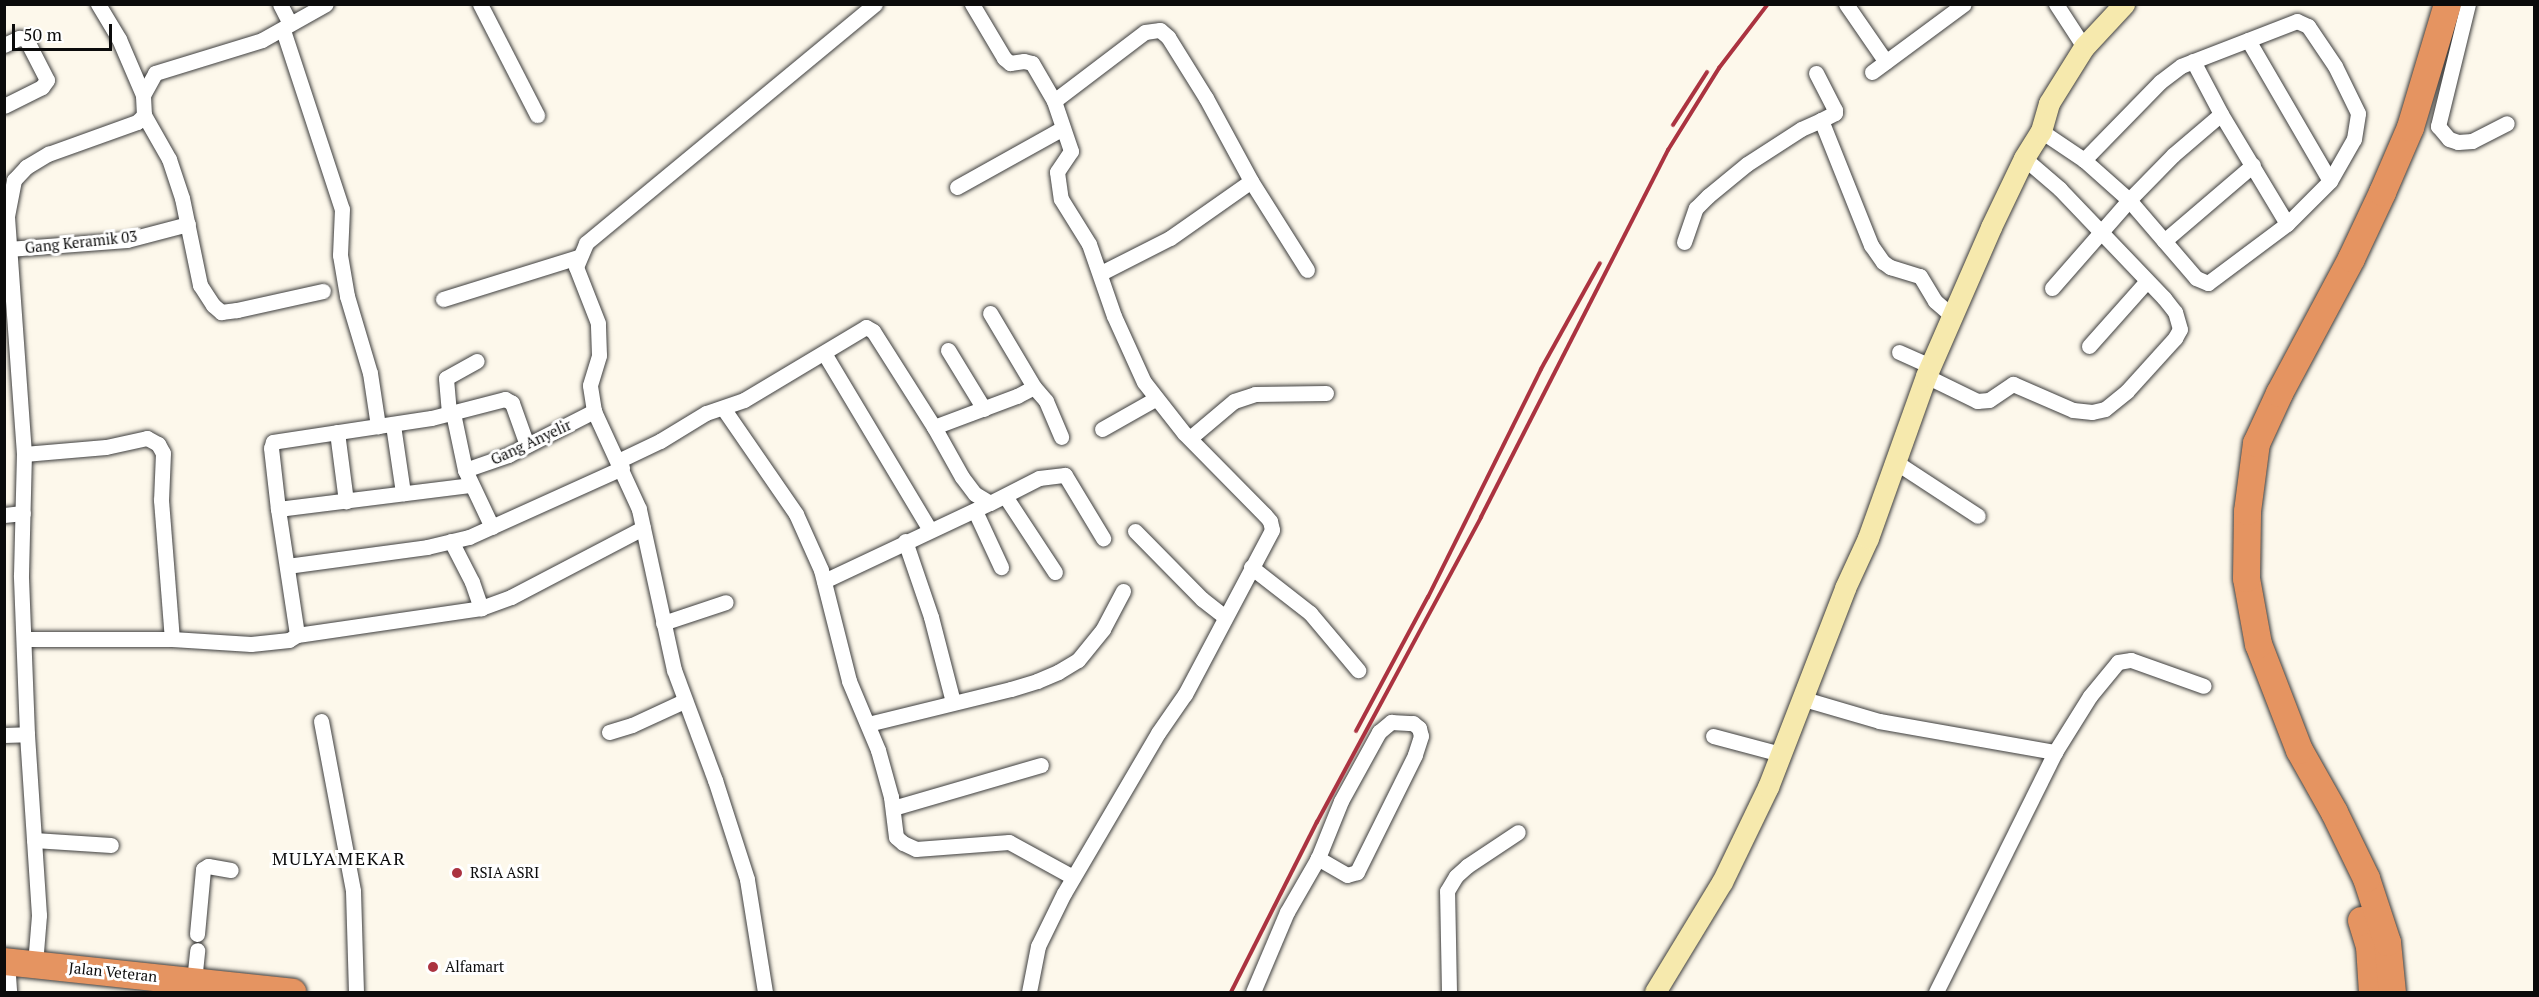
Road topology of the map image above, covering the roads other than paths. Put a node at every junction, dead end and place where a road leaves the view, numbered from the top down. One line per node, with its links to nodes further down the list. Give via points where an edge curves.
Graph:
1 (98, 4): 22 (street, via 119,39)
2 (280, 4): 14 (street)
3 (326, 4): 14 (street)
4 (480, 4): 27 (street)
5 (875, 4): 46 (street, via 586,243)
6 (972, 4): 23 (street, via 1004,58 1010,63 1032,63)
7 (1846, 4): 19 (street)
8 (1964, 4): 19 (street)
9 (2056, 4): 17 (street)
10 (2124, 4): 17 (street)
11 (2432, 4): 143 (highway, via 2398,119 2371,185 2242,441 2231,506 2232,584 2239,641 2284,759 2320,819 2351,884 2369,946)
12 (2447, 4): 144 (highway, via 2401,149 2351,258 2256,443 2247,511 2246,578 2258,644 2299,750 2366,878 2387,942)
13 (2468, 4): 29 (street, via 2438,126 2449,139 2458,142 2472,141)
14 (286, 27): 22 (street, via 230,52 155,73); 68 (street, via 342,209 340,255 347,296)
15 (2248, 40): 18 (street); 36 (street); 36 (street, via 2290,23 2302,23 2335,66 2357,106 2359,122 2348,152)
16 (4, 45): 24 (street, via 26,39 47,80 42,87)
17 (2084, 47): 31 (street, via 2054,93)
18 (2193, 61): 25 (street); 33 (street, via 2160,82)
19 (1886, 62): 20 (street)
20 (1872, 72)
21 (1816, 73): 28 (street, via 1835,110)
22 (143, 95): 26 (street)
23 (1054, 101): 30 (street); 35 (street, via 1145,32 1160,30 1206,98)
24 (4, 106)
25 (2221, 114): 34 (street); 38 (street, via 2173,154)
26 (144, 115): 39 (street, via 137,122 48,154 26,167 14,180); 40 (street, via 169,159)
27 (537, 115)
28 (1821, 120): 43 (street, via 1747,164 1708,196 1696,208); 54 (street, via 1871,245 1890,267 1920,276 1935,301)
29 (2507, 123)
30 (1063, 128): 37 (street); 48 (street, via 1071,151 1057,172 1061,199 1082,231)
31 (2041, 131): 32 (street); 33 (street)
32 (2024, 158): 42 (street); 54 (street)
33 (2084, 160): 38 (street)
34 (2253, 165): 41 (street); 44 (street)
35 (1251, 181): 47 (street); 48 (street, via 1170,238)
36 (2330, 181): 41 (street)
37 (957, 188)
38 (2129, 200): 42 (street); 44 (street)
39 (6, 215): 45 (street)
40 (188, 224): 45 (street, Gang Keramik 03, via 127,240); 51 (street, via 200,285 221,312)
41 (2287, 224): 44 (street, via 2208,283 2196,278)
42 (2102, 231): 49 (street); 50 (street)
43 (1684, 242)
44 (2164, 242)
45 (9, 249): 75 (street)
46 (579, 257): 52 (street); 66 (street, via 576,267 598,323 599,355 590,385)
47 (1307, 270)
48 (1101, 273): 63 (street, via 1114,316 1143,382)
49 (2147, 281): 55 (street); 60 (street, via 2175,312 2180,329 2127,391 2105,409 2073,410 2013,384 1989,400 1977,401)
50 (2052, 288)
51 (323, 291)
52 (443, 299)
53 (990, 313): 61 (street)
54 (1952, 316): 60 (street)
55 (2089, 346)
56 (948, 350): 65 (street)
57 (1899, 352): 60 (street)
58 (824, 353): 64 (street, via 744,400); 69 (street, via 862,329 869,329); 89 (street)
59 (477, 362): 67 (street, via 446,378)
60 (1928, 371): 76 (street)
61 (1034, 387): 65 (street); 72 (street, via 1046,400)
62 (1326, 393): 73 (street, via 1255,394 1234,401)
63 (1155, 399): 70 (street); 73 (street)
64 (723, 408): 77 (street, via 706,413); 98 (street, via 796,514)
65 (984, 409): 69 (street)
66 (594, 411): 74 (street, Gang Anyelir); 77 (street)
67 (451, 413): 68 (street); 74 (street, via 508,400); 78 (street)
68 (385, 426): 71 (street); 79 (street)
69 (934, 427): 80 (street, via 975,494)
70 (1102, 429)
71 (338, 432): 81 (street); 82 (street, via 273,442)
72 (1061, 436)
73 (1190, 438): 96 (street, via 1270,521 1272,530)
74 (527, 445): 78 (street, Gang Anyelir)
75 (24, 454): 84 (street); 106 (street, via 106,447 147,438 158,444 163,453 161,500)
76 (1894, 461): 86 (street); 109 (street)
77 (620, 464): 87 (street); 88 (street)
78 (468, 477): 79 (street, Gang Anyelir); 87 (street)
79 (404, 493): 81 (street, Gang Anyelir)
80 (998, 500): 83 (street); 91 (street, via 1039,478 1065,475); 97 (street)
81 (346, 501): 82 (street, Gang Anyelir)
82 (278, 509): 94 (street)
83 (975, 511): 89 (street); 95 (street)
84 (23, 513): 85 (street); 105 (street)
85 (4, 515)
86 (1978, 516)
87 (492, 527): 92 (street)
88 (643, 528): 101 (street, via 511,597); 103 (street)
89 (930, 530): 93 (street)
90 (1135, 531): 102 (street)
91 (1104, 538)
92 (451, 541): 94 (street); 101 (street)
93 (906, 541): 98 (street); 111 (street, via 932,617)
94 (287, 566): 104 (street)
95 (1001, 567)
96 (1255, 569): 102 (street); 107 (street, via 1299,603)
97 (1055, 572)
98 (824, 580): 113 (street, via 843,660)
99 (1123, 591): 111 (street, via 1103,629 1078,660 1037,681)
100 (726, 602): 103 (street)
101 (481, 608): 104 (street)
102 (1225, 617): 127 (street, via 1185,694)
103 (663, 623): 110 (street)
104 (297, 635): 106 (street, via 289,640 251,644)
105 (24, 639): 106 (street); 115 (street)
106 (172, 639)
107 (1358, 670)
108 (2204, 686): 118 (street, via 2131,660 2118,662 2090,696)
109 (1804, 699): 118 (street, via 1879,721); 119 (street)
110 (684, 701): 114 (street, via 632,726); 137 (street, via 739,851 751,895)
111 (953, 702): 113 (street)
112 (321, 721): 136 (street, via 353,891)
113 (868, 724): 121 (street)
114 (609, 732)
115 (27, 734): 116 (street); 123 (street)
116 (4, 735)
117 (1713, 736): 119 (street)
118 (2055, 753): 142 (street)
119 (1781, 754): 141 (street, via 1722,882)
120 (1041, 765): 121 (street)
121 (893, 808): 127 (street, via 896,837 916,849 1009,842)
122 (1518, 832): 140 (street, via 1467,866 1447,891)
123 (34, 840): 124 (street); 131 (street, via 39,915)
124 (111, 845)
125 (1318, 858): 125 (street, via 1347,874 1357,872 1415,755 1421,736 1413,723 1391,722 1379,732 1341,801); 139 (street, via 1287,912)
126 (231, 870): 128 (street, via 202,869)
127 (1073, 877): 138 (street, via 1038,946)
128 (197, 934)
129 (197, 950): 132 (street)
130 (6, 961): 131 (highway, Jalan Veteran); 134 (street)
131 (35, 964): 132 (highway, Jalan Veteran)
132 (194, 981): 133 (highway, Jalan Veteran)
133 (232, 990): 135 (highway, Jalan Veteran)
134 (9, 993)
135 (292, 993)
136 (356, 993)
137 (765, 993)
138 (1029, 993)
139 (1253, 993)
140 (1449, 993)
141 (1655, 993)
142 (1936, 993)
143 (2372, 993)
144 (2392, 993)

